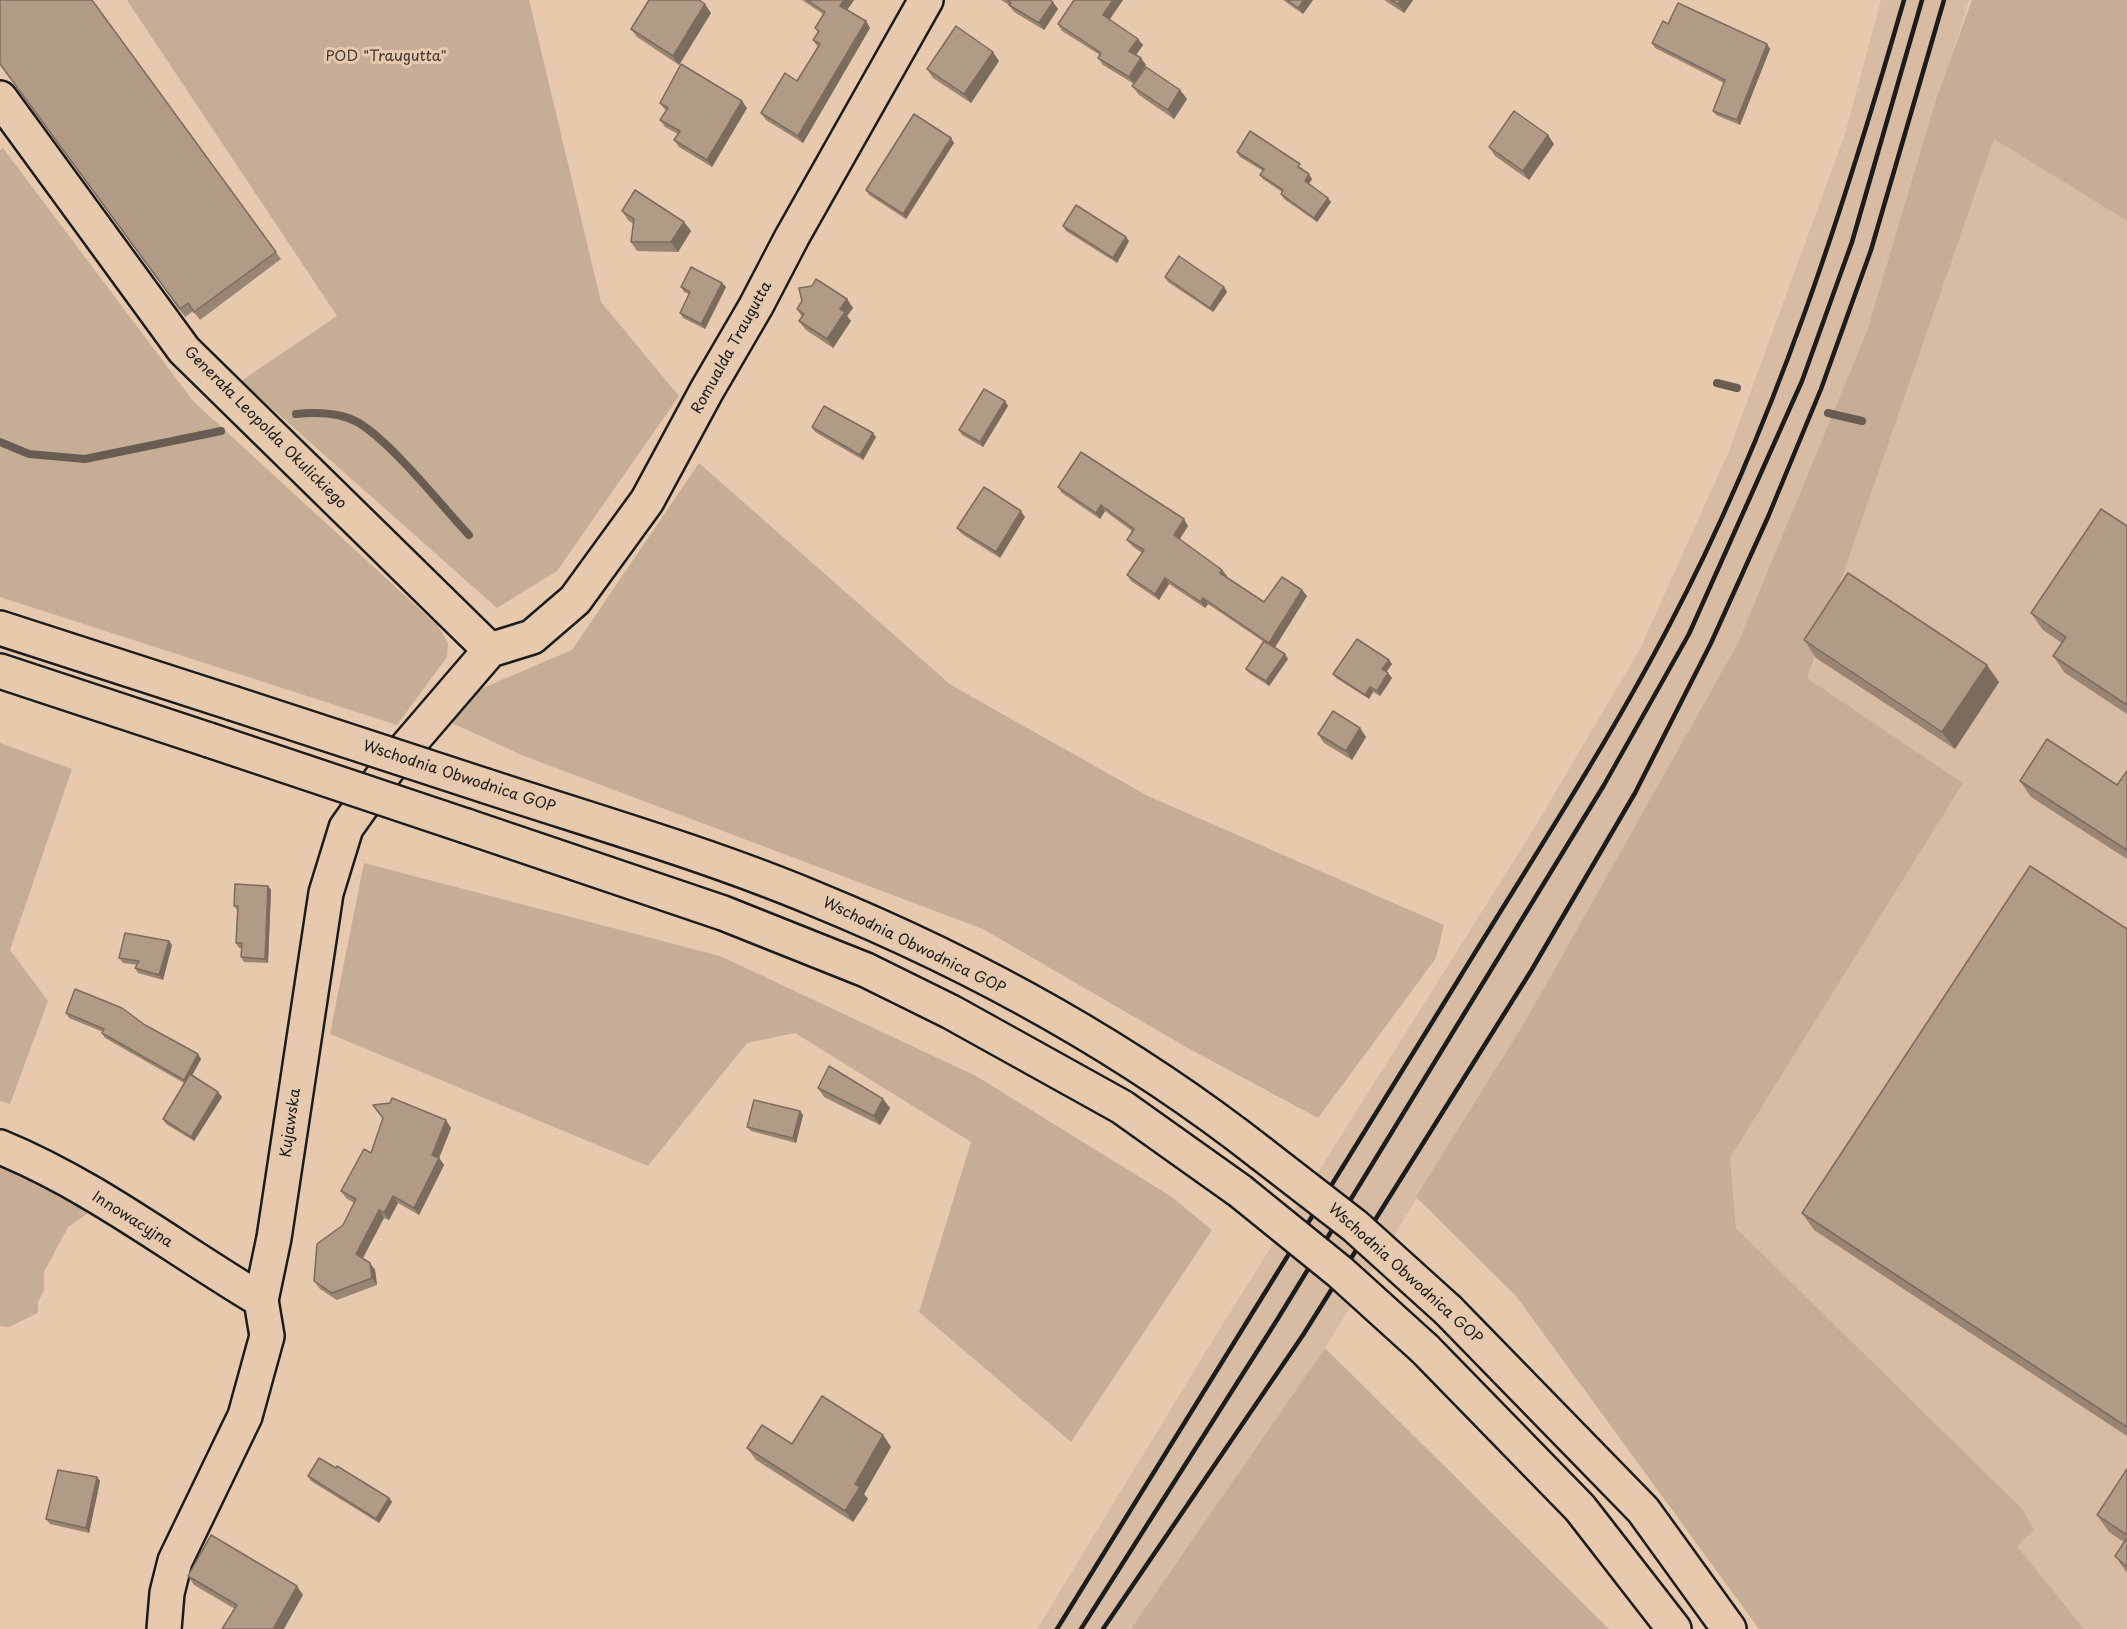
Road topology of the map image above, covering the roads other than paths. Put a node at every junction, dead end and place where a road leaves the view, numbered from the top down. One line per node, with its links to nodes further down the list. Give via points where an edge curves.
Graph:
1 (926, 0): 4 (main road, Romualda Traugutta, via 647,501 575,600 532,637)
2 (0, 98): 4 (main road, Generała Leopolda Okulickiego, via 184,350)
3 (0, 628): 10 (main road, Wschodnia Obwodnica GOP, bridge, via 717,861 803,894 987,978 1152,1074 1355,1226 1448,1310 1643,1510)
4 (490, 650): 7 (main road, Kujawska, via 382,774 346,828 326,893 274,1238)
5 (0, 671): 9 (main road, bridge, via 723,913 866,970 951,1012 1122,1107 1240,1191 1340,1272 1425,1349 1580,1508)
6 (0, 1147): 7 (main road, Innowacyjna, via 38,1163 111,1205)
7 (261, 1300): 8 (main road, Kujawska, via 267,1336 245,1416 176,1561 167,1593)
8 (164, 1629)
9 (1674, 1629)
10 (1729, 1629)

